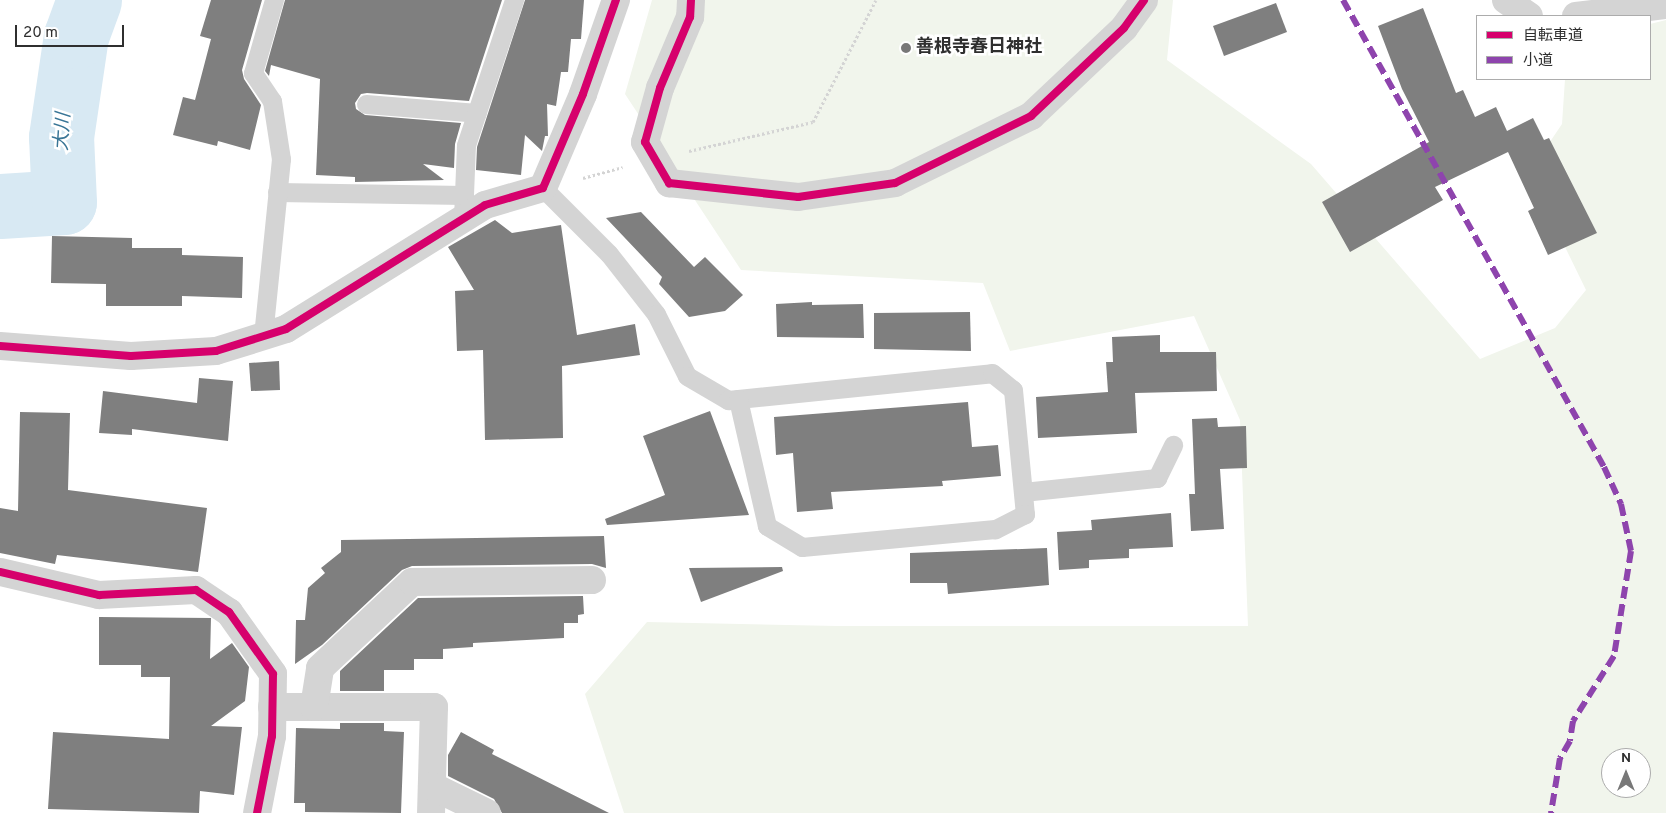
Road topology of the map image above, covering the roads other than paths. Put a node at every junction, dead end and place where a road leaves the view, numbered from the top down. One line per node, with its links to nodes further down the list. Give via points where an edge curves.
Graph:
1 (274, 0): 13 (lane, via 253,73 272,101 281,159)
2 (514, 0): 11 (lane)
3 (616, 0): 12 (street, via 583,94)
4 (691, 0): 5 (street, via 690,17 660,88 645,142 669,183 798,197 895,183 1031,116 1124,28)
5 (1144, 0)
6 (1506, 0): 8 (street)
7 (1666, 5): 9 (street)
8 (1528, 15)
9 (1584, 15)
10 (366, 104): 11 (lane)
11 (477, 113): 14 (lane, via 466,145)
12 (543, 188): 14 (street, via 485,206); 17 (lane, via 608,254 656,314 687,376 728,400)
13 (278, 192): 14 (lane); 15 (lane)
14 (464, 207): 15 (street, via 286,329)
15 (263, 336): 16 (street, via 216,351 131,356)
16 (0, 346)
17 (738, 399): 19 (lane, via 992,373 1013,390); 19 (lane, via 767,526 802,547 995,529 1025,514)
18 (1173, 445): 19 (lane, via 1157,478)
19 (1023, 492)
20 (0, 572): 22 (street, via 98,595 196,590 229,612 273,674)
21 (592, 580): 23 (street, via 412,582 320,668)
22 (272, 707): 23 (street); 25 (street, via 272,736)
23 (314, 707): 24 (street, via 434,707)
24 (432, 786): 26 (street); 27 (street)
25 (257, 813)
26 (431, 813)
27 (488, 813)

